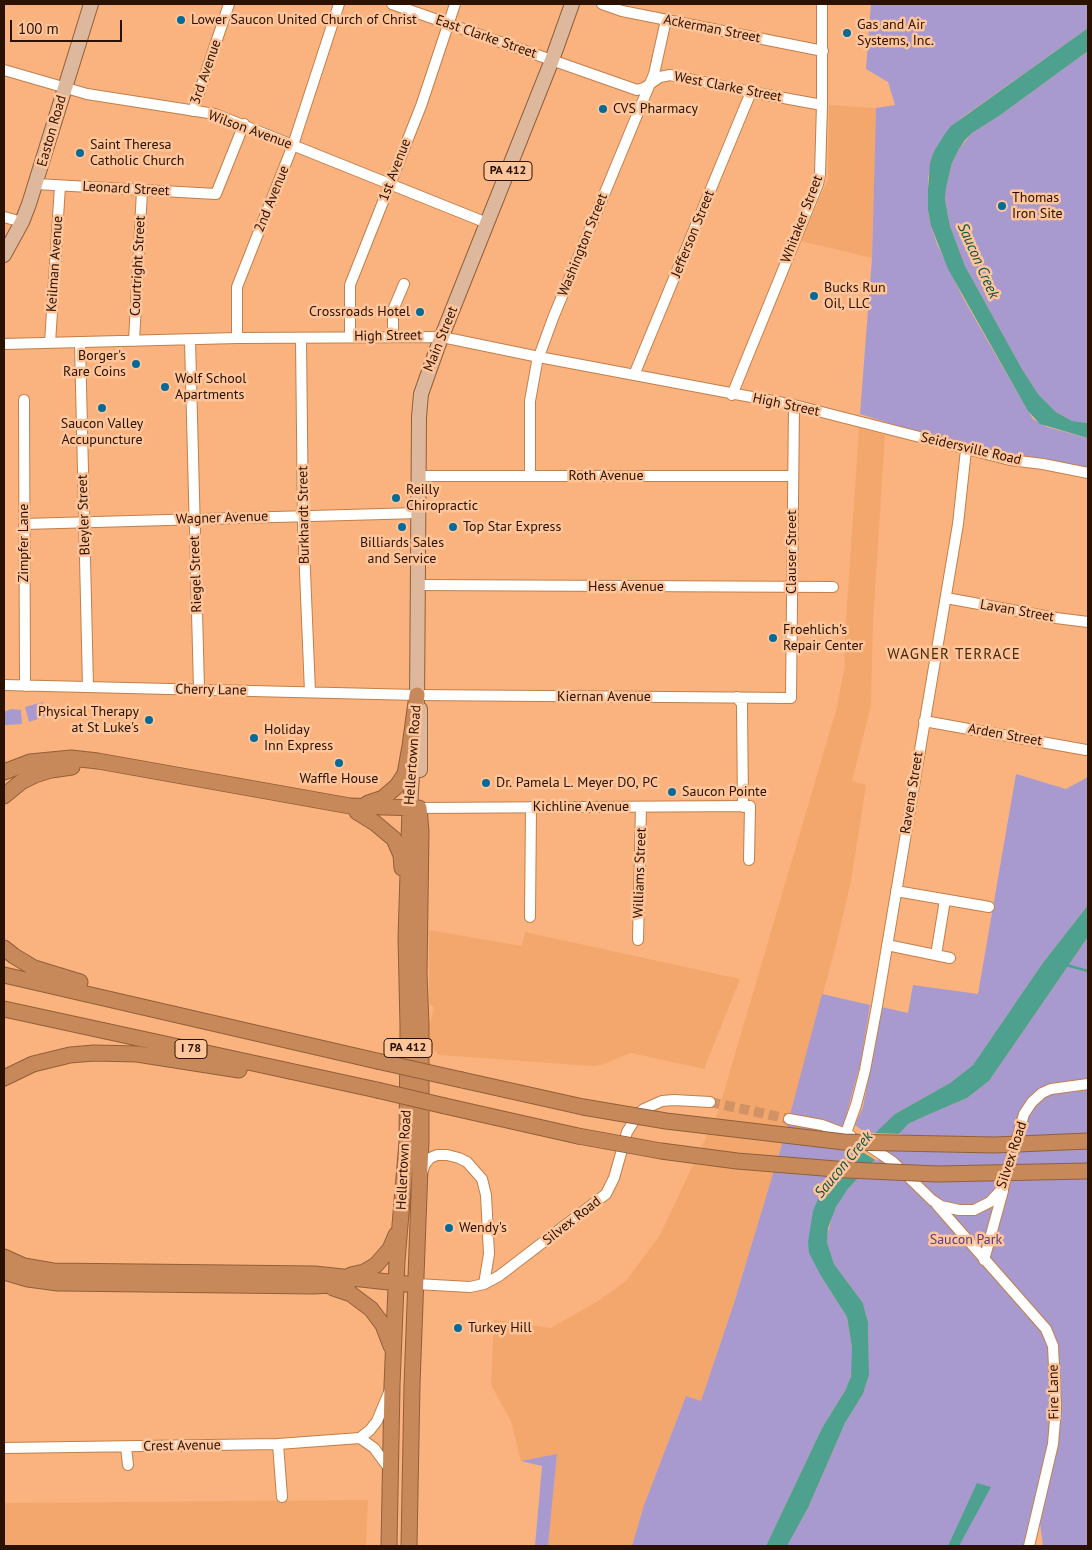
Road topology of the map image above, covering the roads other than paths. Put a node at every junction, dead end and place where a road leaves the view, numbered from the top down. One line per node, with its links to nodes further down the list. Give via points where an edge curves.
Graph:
1 (92, 4): 15 (main road, Easton Road)
2 (229, 4): 18 (street, 3rd Avenue)
3 (339, 4): 20 (street, 2nd Avenue)
4 (392, 4): 10 (street, East Clarke Street)
5 (455, 4): 10 (street, 1st Avenue)
6 (572, 4): 12 (main road, Main Street / PA 412)
7 (602, 4): 9 (street, Ackerman Street)
8 (822, 4): 11 (street, Whitaker Street)
9 (666, 20): 11 (street, Ackerman Street); 14 (street, Washington Street)
10 (448, 24): 12 (street, East Clarke Street); 22 (street, 1st Avenue, via 421,106)
11 (823, 51): 17 (street, Whitaker Street)
12 (552, 60): 14 (street, West Clarke Street, via 637,90); 27 (main road, Main Street / PA 412)
13 (4, 70): 15 (street, Wilson Avenue)
14 (650, 84): 16 (street, West Clarke Street, via 670,75); 40 (street, Washington Street)
15 (64, 89): 18 (street, Wilson Avenue); 21 (main road, Easton Road)
16 (751, 92): 17 (street, West Clarke Street); 41 (street, Jefferson Street)
17 (822, 106): 42 (street, Whitaker Street, via 822,161 818,184)
18 (193, 111): 19 (street, Wilson Avenue, via 215,114)
19 (244, 124): 20 (street, Wilson Avenue); 24 (street, Leonard Street, via 216,194)
20 (293, 145): 22 (street, Wilson Avenue); 33 (street, 2nd Avenue, via 237,287)
21 (36, 184): 23 (street, Leonard Street); 26 (main road, Easton Road)
22 (390, 184): 27 (street, Wilson Avenue); 32 (street, 1st Avenue, via 350,285)
23 (60, 186): 24 (street, Leonard Street); 38 (street, Keilman Avenue)
24 (142, 191): 36 (street, Courtright Street)
25 (4, 217): 26 (street)
26 (22, 222): 28 (main road, Easton Road)
27 (487, 223): 31 (main road, Main Street / PA 412)
28 (4, 255)
29 (404, 284): 30 (street, via 393,310)
30 (393, 336): 31 (street, High Street); 32 (street, High Street)
31 (442, 336): 40 (street, High Street); 48 (main road, Main Street / PA 412, via 421,394)
32 (350, 337): 34 (street, High Street)
33 (238, 338): 34 (street, High Street); 35 (street, High Street)
34 (301, 338): 52 (street, Burkhardt Street)
35 (190, 340): 36 (street, High Street); 53 (street, Riegel Street)
36 (134, 341): 37 (street, High Street)
37 (80, 342): 38 (street, High Street); 54 (street, Bleyler Street)
38 (50, 343): 39 (street, High Street)
39 (4, 344)
40 (538, 357): 41 (street, High Street); 49 (street, Washington Street, via 530,401)
41 (634, 375): 42 (street, High Street)
42 (732, 394): 44 (street, High Street)
43 (24, 400): 55 (street, Zimpfer Lane)
44 (794, 405): 45 (street, High Street); 50 (street, Clauser Street)
45 (854, 421): 46 (street, Seidersville Road)
46 (966, 450): 47 (street, Seidersville Road); 59 (street, Ravena Street)
47 (1088, 473)
48 (419, 476): 49 (street, Roth Avenue); 51 (main road, Main Street / PA 412)
49 (530, 476): 50 (street, Roth Avenue)
50 (792, 476): 57 (street, Clauser Street)
51 (419, 512): 52 (street, Wagner Avenue); 56 (main road, Main Street / PA 412)
52 (303, 516): 53 (street, Wagner Avenue); 65 (street, Burkhardt Street)
53 (194, 520): 54 (street, Wagner Avenue); 64 (street, Riegel Street)
54 (84, 523): 55 (street, Wagner Avenue); 63 (street, Bleyler Street)
55 (24, 524): 62 (street, Zimpfer Lane)
56 (419, 585): 57 (street, Hess Avenue); 66 (main road, Main Street / PA 412)
57 (792, 587): 58 (street, Hess Avenue); 68 (street, Clauser Street)
58 (833, 587)
59 (946, 598): 60 (street, Lavan Street); 69 (street, Ravena Street)
60 (1088, 622)
61 (4, 685): 62 (street, Cherry Lane)
62 (25, 686): 63 (street, Cherry Lane)
63 (88, 687): 64 (street, Cherry Lane)
64 (199, 689): 65 (street, Cherry Lane)
65 (310, 692): 66 (street, Cherry Lane)
66 (417, 695): 67 (street, Kiernan Avenue); 76 (highway, via 408,762 401,780 383,798); 77 (main road, Hellertown Road / PA 412)
67 (737, 698): 68 (street, Kiernan Avenue); 75 (street, via 742,704)
68 (791, 698)
69 (924, 721): 70 (street, Arden Street); 79 (street, Ravena Street)
70 (1086, 750)
71 (4, 772): 76 (highway, via 30,762 50,759 98,760)
72 (4, 796): 76 (highway, via 26,779 43,772 78,766 320,808)
73 (642, 806): 74 (street, Kichline Avenue); 75 (street, Kichline Avenue); 84 (street, Williams Street)
74 (531, 807): 77 (street, Kichline Avenue); 83 (street)
75 (743, 807): 78 (street, via 750,806)
76 (354, 809): 77 (highway); 80 (highway, via 394,839 401,855)
77 (415, 811): 80 (highway, Hellertown Road / PA 412); 101 (highway, Hellertown Road / PA 412, via 421,831)
78 (749, 860)
79 (896, 891): 81 (street); 85 (street, Ravena Street)
80 (407, 895): 103 (highway, Hellertown Road / PA 412, via 408,1128)
81 (945, 900): 82 (street); 87 (street)
82 (989, 907)
83 (530, 917)
84 (638, 940)
85 (887, 945): 87 (street); 97 (street, Ravena Street, via 865,1070)
86 (4, 948): 91 (highway, via 43,972 164,1008 273,1032)
87 (936, 955): 88 (street)
88 (950, 958)
89 (4, 975): 91 (highway, I 78)
90 (4, 1009): 94 (highway, I 78)
91 (349, 1055): 98 (highway, I 78, bridge, via 583,1107 675,1122 844,1142 995,1145)
92 (4, 1078): 94 (highway, via 34,1064 70,1055 137,1054)
93 (1088, 1084): 100 (street, Silvex Road, via 1051,1089 1032,1102 1024,1114)
94 (377, 1094): 99 (highway, I 78, bridge, via 578,1136 736,1161 937,1174)
95 (710, 1102): 110 (street, Silvex Road, via 662,1101 639,1113 627,1132 606,1194 523,1259)
96 (790, 1119): 97 (street)
97 (846, 1133): 102 (street, Silvex Road, via 887,1157)
98 (1088, 1141)
99 (1088, 1171)
100 (1006, 1183): 102 (street, Silvex Road, via 996,1197 974,1210 947,1208); 105 (street)
101 (420, 1189): 109 (highway, Hellertown Road / PA 412); 110 (street, via 425,1164 437,1156 463,1160 481,1176 486,1192 489,1242)
102 (932, 1200): 105 (street, Fire Lane)
103 (401, 1219): 107 (highway, via 393,1243 381,1260 364,1272); 108 (highway, Hellertown Road / PA 412)
104 (4, 1256): 107 (highway, via 24,1266 53,1271)
105 (984, 1260): 123 (street, Fire Lane, via 1046,1329 1053,1346 1054,1444)
106 (4, 1272): 111 (highway, via 28,1279 58,1282)
107 (339, 1276): 108 (highway)
108 (396, 1283): 109 (highway); 111 (highway); 112 (highway, Hellertown Road / PA 412)
109 (416, 1284): 110 (street, Silvex Road, via 465,1287); 122 (highway, Hellertown Road / PA 412)
110 (484, 1284)
111 (314, 1286): 112 (highway, via 351,1294 367,1305 386,1332)
112 (393, 1360): 113 (highway, Hellertown Road / PA 412)
113 (392, 1386): 114 (street, via 376,1421); 119 (highway, Hellertown Road / PA 412)
114 (360, 1438): 115 (street, Crest Avenue); 119 (street, via 374,1448)
115 (278, 1444): 116 (street, Crest Avenue); 120 (street)
116 (126, 1447): 117 (street, Crest Avenue); 118 (street)
117 (4, 1448)
118 (128, 1465)
119 (391, 1471): 121 (highway, Hellertown Road / PA 412)
120 (282, 1497)
121 (389, 1546)
122 (409, 1546)
123 (1029, 1546)

